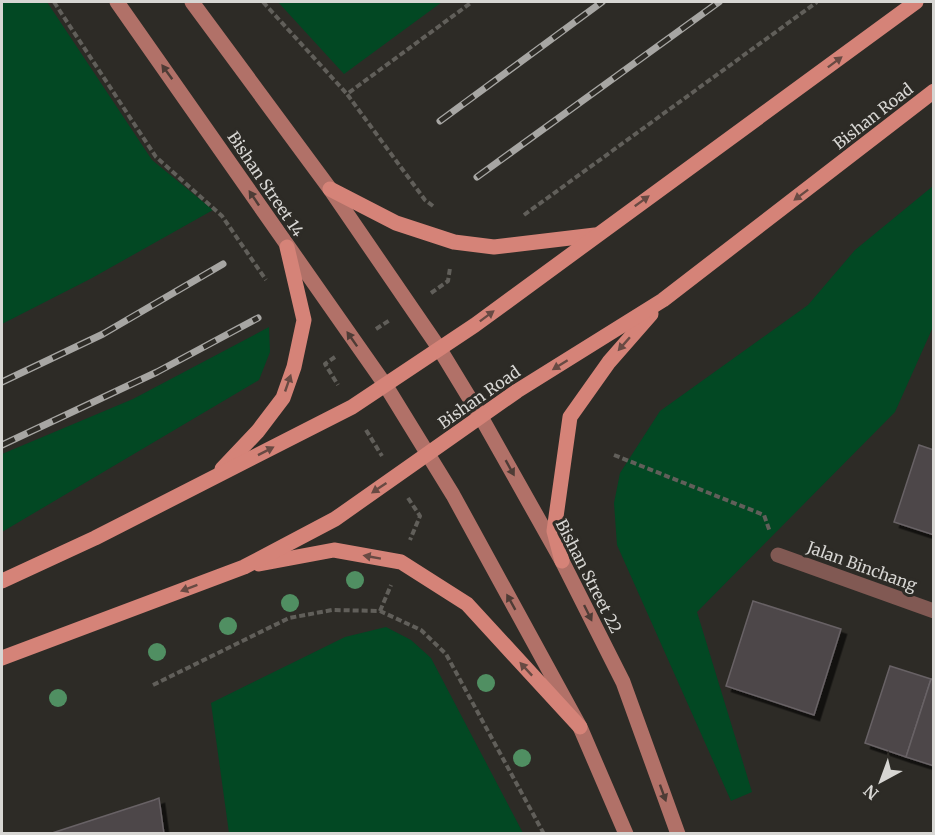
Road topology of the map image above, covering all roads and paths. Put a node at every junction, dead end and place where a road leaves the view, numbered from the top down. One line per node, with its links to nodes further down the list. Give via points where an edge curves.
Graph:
1 (54, 2): 15 (path, via 156,157 222,216)
2 (117, 2): 14 (main road, Bishan Street 14, one-way to 2)
3 (192, 2): 10 (main road)
4 (263, 2): 9 (path)
5 (472, 2): 9 (path)
6 (816, 2): 12 (path)
7 (916, 2): 13 (main road, one-way to 7)
8 (933, 91): 16 (main road, Bishan Road, one-way to 16)
9 (347, 94): 11 (path, via 425,200)
10 (330, 189): 13 (main road, via 396,223 454,242 494,247); 17 (main road)
11 (438, 210)
12 (516, 220)
13 (595, 235): 17 (main road, one-way to 13)
14 (287, 247): 18 (main road, Bishan Street 14, one-way to 14); 22 (main road, one-way to 14, via 283,398 294,367 304,320)
15 (267, 281)
16 (663, 300): 19 (main road, Bishan Road, one-way to 19); 24 (main road, one-way to 24, via 609,362 570,417 554,531)
17 (439, 348): 18 (main road); 19 (main road, Bishan Street 22)
18 (386, 386): 20 (main road); 22 (main road, one-way to 18)
19 (481, 417): 20 (main road, Bishan Road); 24 (main road, Bishan Street 22, one-way to 24)
20 (428, 455): 25 (main road, Bishan Road, one-way to 25, via 334,519); 30 (main road, one-way to 20)
21 (614, 455): 23 (path, via 764,515)
22 (213, 478): 26 (main road)
23 (778, 555): 27 (street, Jalan Binchang)
24 (562, 561): 33 (main road, Bishan Street 22, one-way to 33, via 622,682)
25 (244, 567): 28 (main road, Bishan Road, one-way to 28); 30 (main road, one-way to 25, via 466,604 401,562 334,550)
26 (2, 581)
27 (933, 611)
28 (2, 658)
29 (153, 686): 31 (path, via 289,618 332,610 380,611 421,630 446,654)
30 (580, 727): 32 (main road)
31 (544, 834)
32 (626, 834)
33 (678, 834)

